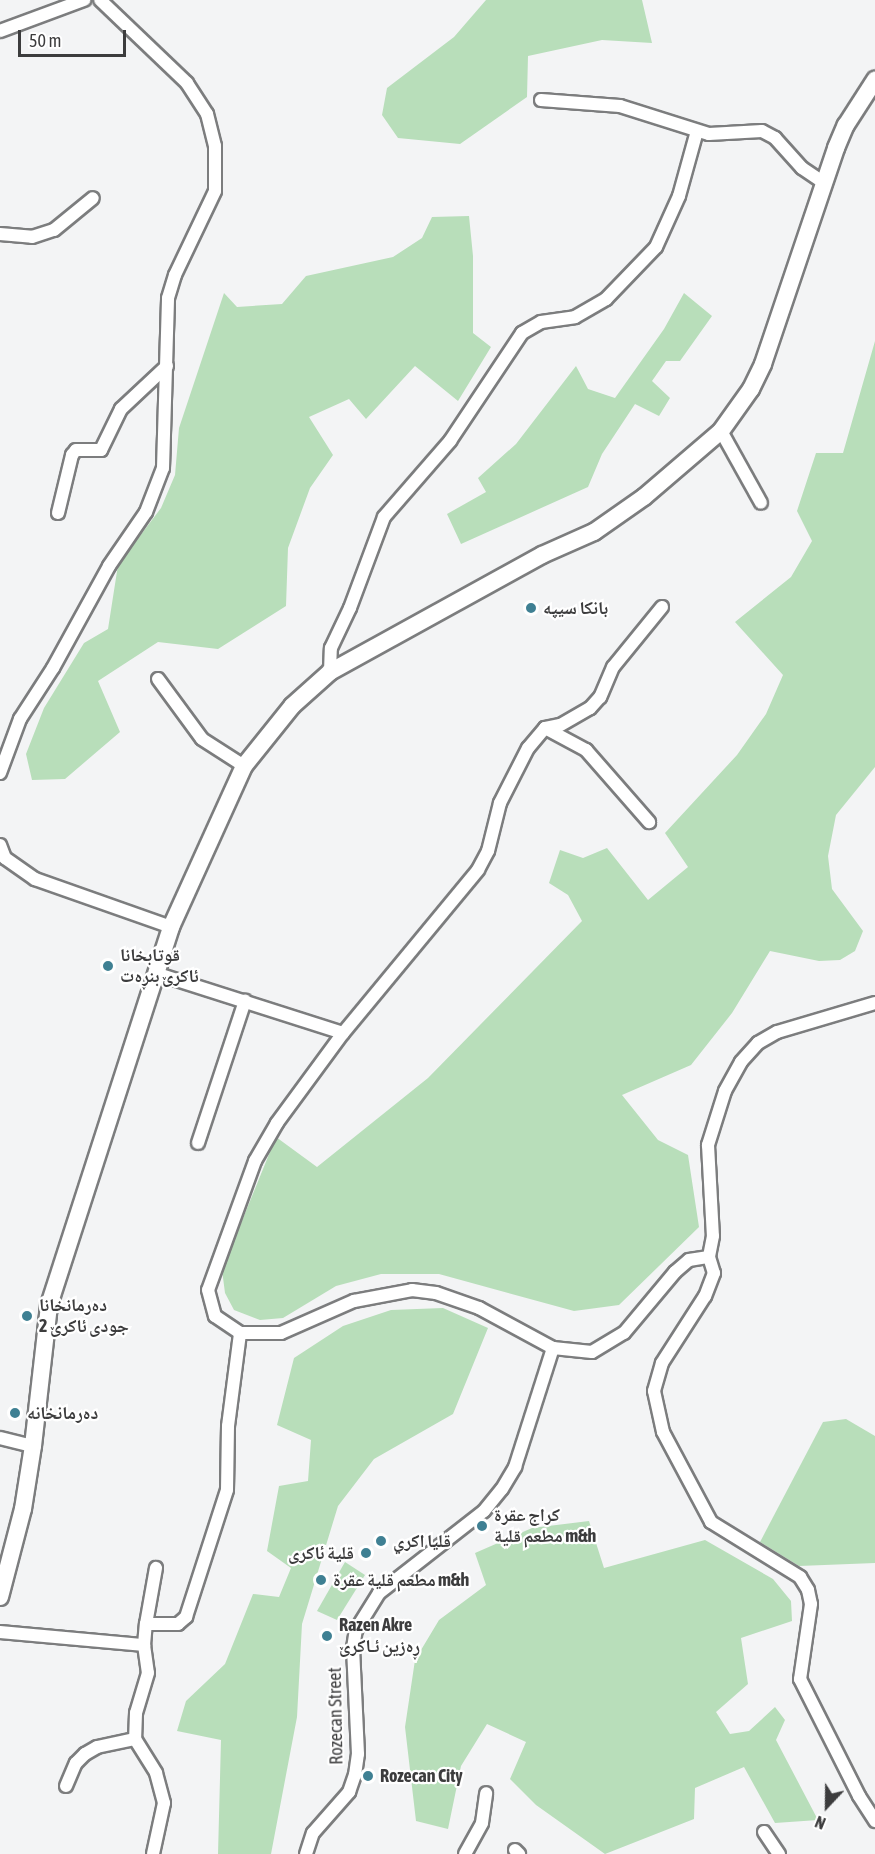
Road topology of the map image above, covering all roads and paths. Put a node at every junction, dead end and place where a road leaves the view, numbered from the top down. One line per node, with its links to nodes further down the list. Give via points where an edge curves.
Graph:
1 (84, 0): 3 (street)
2 (100, 0): 10 (street, via 187,83 207,114 215,146 215,191 168,298)
3 (0, 31)
4 (875, 80): 7 (street, via 846,125)
5 (541, 100): 6 (street, via 620,106)
6 (697, 131): 7 (street, via 727,136 762,131 776,138 802,168); 15 (street, via 675,206 656,247 606,299 575,317 541,322 522,333 450,441 384,517 331,648)
7 (823, 182): 11 (street, via 763,364 751,389)
8 (93, 198): 9 (street, via 54,230 32,237)
9 (0, 234)
10 (167, 366): 13 (street, via 121,409 101,450 76,450 72,455); 19 (street, via 162,468 146,512 109,566 20,719)
11 (721, 431): 12 (street); 15 (street, via 644,497 594,532 542,555)
12 (761, 503)
13 (58, 513)
14 (662, 607): 17 (street, via 613,667 600,697 590,708 560,725)
15 (330, 672): 18 (street, via 292,706)
16 (158, 679): 18 (street, via 202,739)
17 (545, 728): 20 (street, via 586,750); 26 (street, via 528,748 509,783 488,851 477,870)
18 (244, 766): 22 (street)
19 (0, 773)
20 (650, 822)
21 (0, 845): 22 (street, via 5,858 35,879)
22 (171, 927): 23 (street)
23 (155, 973): 24 (street); 32 (street, via 49,1305)
24 (245, 1001): 26 (street); 27 (street)
25 (875, 1003): 28 (street, via 777,1032 758,1043 741,1062 725,1091 708,1145 713,1236)
26 (343, 1033): 29 (street, via 265,1142 213,1270 208,1290 213,1310)
27 (198, 1143)
28 (709, 1257): 30 (street, via 689,1260 675,1272 613,1343 592,1352); 41 (street, via 714,1273 705,1296 656,1377 654,1401 663,1432 711,1522 800,1577 808,1590 811,1604 800,1678)
29 (240, 1332): 30 (street, via 281,1334 354,1301 412,1290 436,1293 479,1308); 35 (street, via 228,1426 227,1490 190,1607 178,1624)
30 (553, 1348): 44 (street, Rozecan Street, via 515,1467 502,1489 484,1511 379,1593 356,1630 356,1775 349,1792 314,1833)
31 (0, 1438): 32 (street)
32 (33, 1446): 34 (street, via 23,1509)
33 (156, 1568): 35 (street)
34 (0, 1597)
35 (146, 1624): 37 (street)
36 (0, 1632): 37 (street)
37 (144, 1645): 38 (street, via 148,1673 136,1713)
38 (135, 1739): 39 (street, via 107,1744 85,1754 76,1763); 43 (street, via 162,1787 162,1826)
39 (66, 1786)
40 (486, 1793): 45 (street, via 482,1823)
41 (875, 1821)
42 (764, 1832): 46 (street)
43 (153, 1854)
44 (306, 1854)
45 (465, 1854)
46 (779, 1854)

